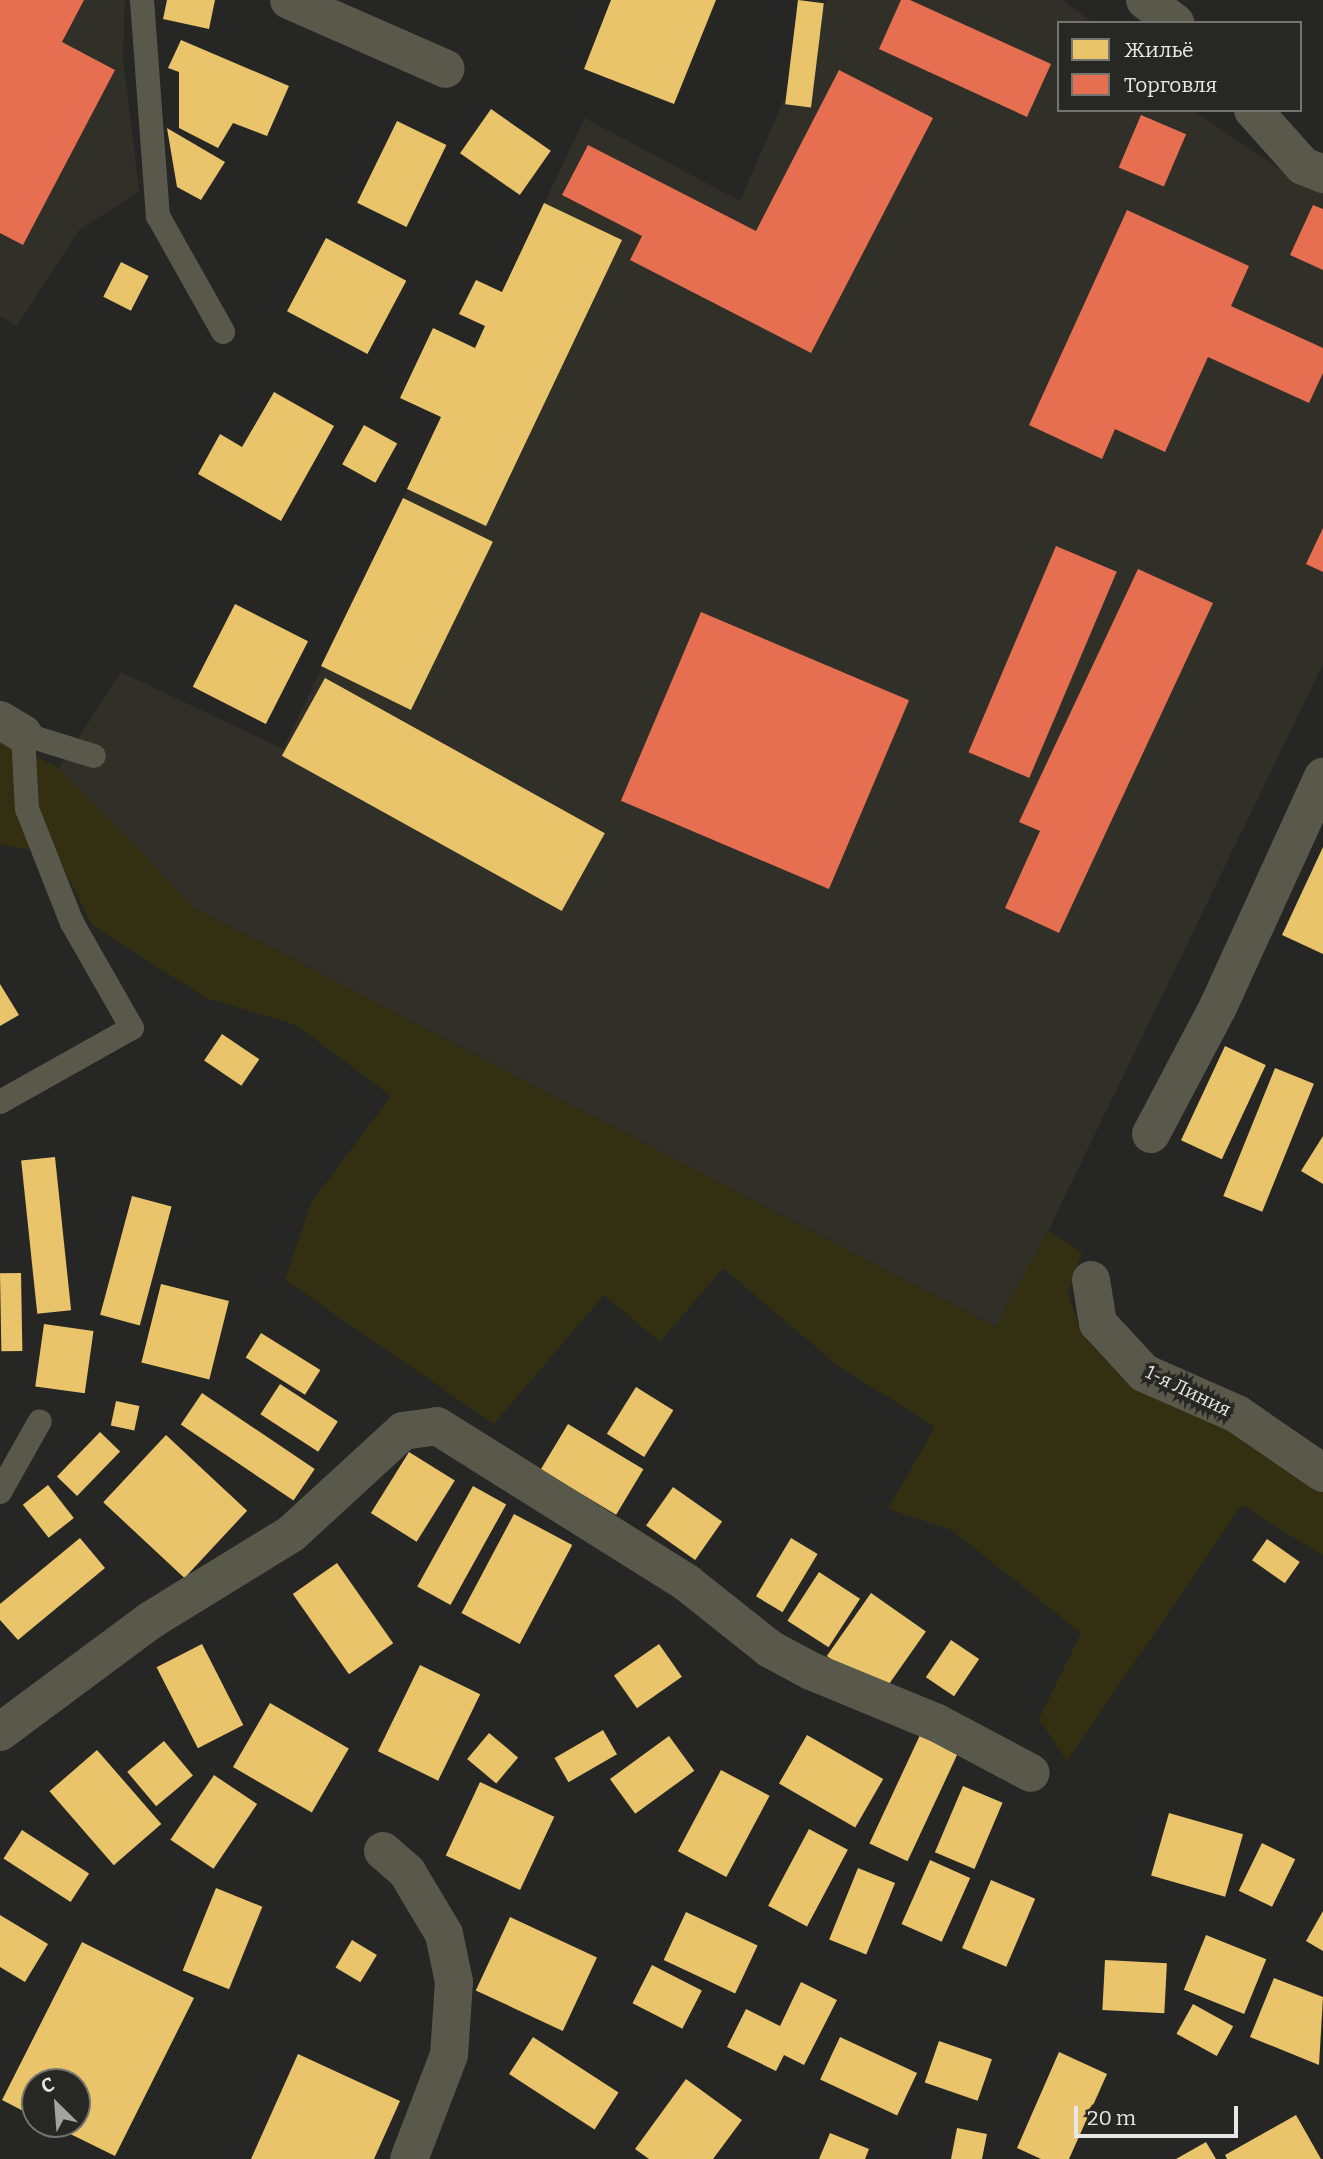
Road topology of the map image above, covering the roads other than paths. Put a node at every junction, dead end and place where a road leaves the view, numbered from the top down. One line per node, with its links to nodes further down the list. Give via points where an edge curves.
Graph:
1 (142, 0): 8 (lane, via 158,216)
2 (289, 0): 5 (street)
3 (1145, 0): 4 (street)
4 (1172, 21)
5 (446, 69)
6 (1255, 112): 7 (street, via 1303,166)
7 (1323, 174)
8 (223, 332)
9 (12, 727): 10 (lane); 12 (lane, via 27,809 72,923 132,1028)
10 (94, 756)
11 (1323, 778): 13 (street, via 1218,1007)
12 (0, 1102)
13 (1151, 1134)
14 (1091, 1280): 16 (street, 1-я Линия, via 1098,1323 1144,1373 1237,1414)
15 (40, 1421): 17 (lane)
16 (1323, 1473)
17 (0, 1492)
18 (0, 1732): 19 (street, via 151,1620 291,1534 403,1431 437,1426 687,1584 770,1649 811,1671 937,1723)
19 (1031, 1773)
20 (383, 1851): 21 (street, via 407,1872 444,1934 454,1982 449,2055)
21 (409, 2159)

